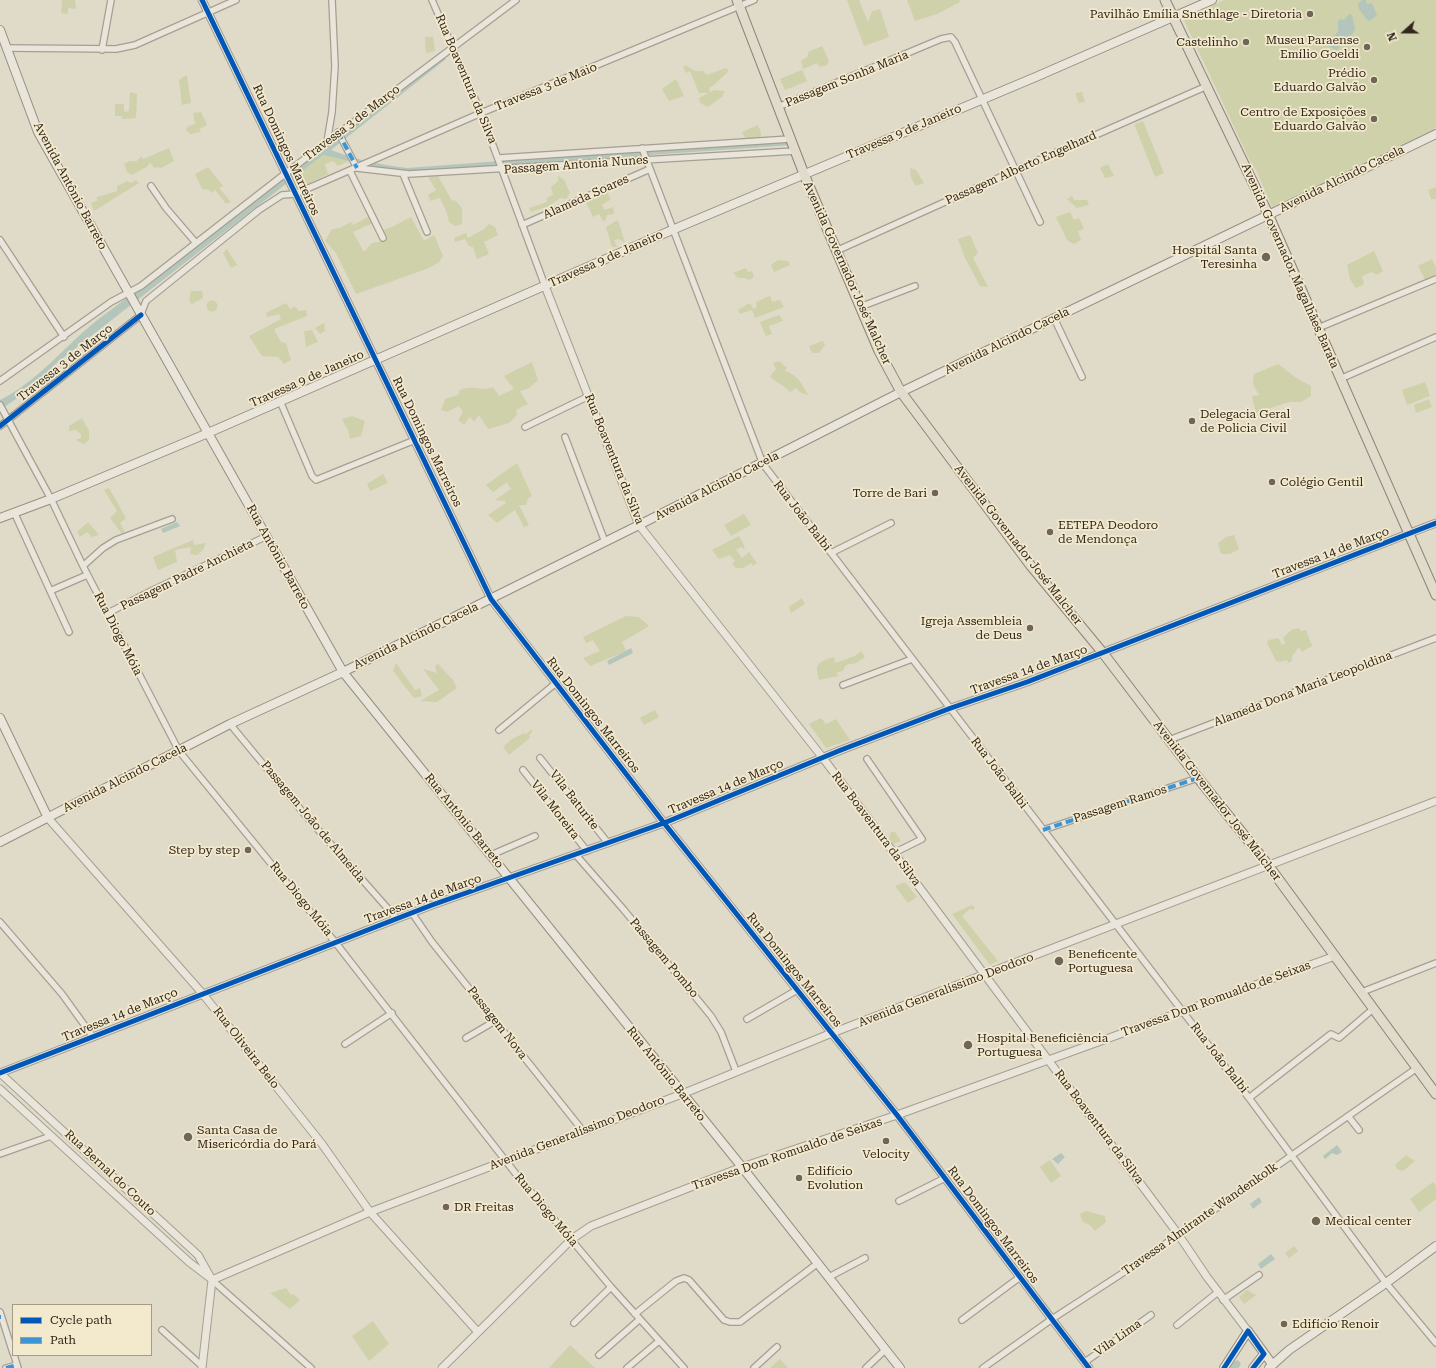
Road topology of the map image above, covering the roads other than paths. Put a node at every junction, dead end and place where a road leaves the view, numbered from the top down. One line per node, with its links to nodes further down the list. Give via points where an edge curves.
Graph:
1 (110, 0): 16 (street)
2 (202, 0): 11 (street, Rua Domingos Marreiros)
3 (236, 0): 11 (street)
4 (332, 0): 24 (street, via 335,66)
5 (432, 0): 15 (street, Rua Boaventura da Silva)
6 (516, 0): 15 (street, Travessa 3 de Março)
7 (754, 0): 10 (street, Travessa 3 de Maio)
8 (1165, 0): 12 (main road, Avenida Governador Magalhães Barata)
9 (1212, 0): 12 (main road, Travessa 9 de Janeiro)
10 (738, 3): 19 (main road, Avenida Governador José Malcher); 20 (street, Travessa 3 de Maio)
11 (208, 12): 16 (street, via 135,45); 34 (street, Rua Domingos Marreiros)
12 (1173, 17): 17 (main road, Avenida Governador Magalhães Barata); 18 (main road, Travessa 9 de Janeiro)
13 (0, 30): 14 (main road, Avenida Antônio Barreto)
14 (7, 48): 16 (street); 51 (main road, Avenida Antônio Barreto, via 38,132)
15 (453, 48): 20 (street, Rua Boaventura da Silva); 22 (street, Travessa 3 de Março)
16 (102, 50)
17 (1207, 86): 32 (street, Passagem Alberto Engelhard); 39 (main road, Avenida Governador Magalhães Barata)
18 (982, 99): 19 (street, Passagem Sonha Maria, via 953,38 948,36); 32 (street); 36 (main road, Travessa 9 de Janeiro)
19 (778, 107): 23 (main road, Avenida Governador José Malcher)
20 (481, 113): 27 (street, Rua Boaventura da Silva); 29 (street, Travessa 3 de Maio)
21 (1436, 134): 39 (main road, Avenida Alcindo Cacela)
22 (340, 136): 24 (street, Travessa 3 de Março); 29 (street)
23 (790, 139): 25 (street); 26 (main road, Avenida Governador José Malcher)
24 (327, 142): 34 (street, Travessa 3 de Março)
25 (642, 148): 27 (street); 28 (street, Rua João Balbi)
26 (795, 151): 28 (street, Passagem Antonia Nunes); 36 (main road, Avenida Governador José Malcher)
27 (499, 158): 31 (street, Rua Boaventura da Silva)
28 (646, 159): 30 (street, Rua João Balbi); 31 (street, Passagem Antonia Nunes)
29 (358, 165): 33 (street, Travessa 3 de Maio); 35 (street, Passagem Antonia Nunes)
30 (650, 169): 41 (street, Alameda Soares); 42 (street, Rua João Balbi)
31 (502, 170): 35 (street, Passagem Antonia Nunes); 41 (street, Rua Boaventura da Silva)
32 (1016, 170): 40 (street); 47 (street, Passagem Alberto Engelhard)
33 (350, 171): 38 (street, Travessa 3 de Maio); 44 (street)
34 (286, 173): 38 (street, Rua Domingos Marreiros); 46 (street, Travessa 3 de Março)
35 (403, 174): 43 (street)
36 (804, 174): 42 (main road, Travessa 9 de Janeiro); 47 (main road, Avenida Governador José Malcher)
37 (151, 186): 46 (street)
38 (294, 192): 53 (street, Travessa 3 de Março, via 282,195 259,210 146,301); 58 (street, Rua Domingos Marreiros)
39 (1268, 214): 54 (main road, Avenida Alcindo Cacela); 55 (main road, Avenida Governador Magalhães Barata)
40 (1040, 222)
41 (522, 225): 49 (street, Rua Boaventura da Silva)
42 (672, 230): 49 (main road, Travessa 9 de Janeiro); 72 (street, Rua João Balbi)
43 (427, 232)
44 (383, 238)
45 (0, 240): 56 (street)
46 (196, 243): 51 (street, Travessa 3 de Março)
47 (836, 251): 52 (main road, Avenida Governador José Malcher)
48 (1436, 279): 55 (street)
49 (545, 286): 58 (main road, Travessa 9 de Janeiro); 63 (street, Rua Boaventura da Silva)
50 (915, 286): 52 (street)
51 (129, 294): 53 (main road, Avenida Antônio Barreto); 56 (street, Travessa 3 de Março)
52 (860, 307): 62 (main road, Avenida Governador José Malcher, via 879,351)
53 (141, 314): 66 (street, Travessa 3 de Março); 69 (main road, Rua Antônio Barreto)
54 (1054, 318): 59 (street); 62 (main road, Avenida Alcindo Cacela)
55 (1318, 328): 60 (main road, Avenida Governador Magalhães Barata)
56 (64, 337): 61 (street, Travessa 3 de Março)
57 (1436, 337): 60 (street)
58 (376, 360): 64 (main road, Travessa 9 de Janeiro); 71 (street, Rua Domingos Marreiros)
59 (1082, 377)
60 (1340, 379): 80 (main road, Avenida Governador Magalhães Barata)
61 (0, 381)
62 (901, 392): 72 (main road, Avenida Alcindo Cacela); 92 (main road, Avenida Governador José Malcher, via 1031,566)
63 (589, 396): 68 (street); 79 (street, Rua Boaventura da Silva)
64 (280, 402): 69 (main road, Travessa 9 de Janeiro); 71 (street, via 316,480)
65 (0, 405): 66 (street, Rua Diogo Móia)
66 (8, 418): 67 (street, Travessa 3 de Março); 73 (street, Rua Diogo Móia)
67 (0, 426)
68 (525, 427)
69 (208, 433): 73 (main road, Travessa 9 de Janeiro); 81 (main road, Rua Antônio Barreto)
70 (565, 437): 82 (street)
71 (415, 440): 88 (street, Rua Domingos Marreiros)
72 (762, 464): 79 (main road, Avenida Alcindo Cacela); 83 (street, Rua João Balbi)
73 (51, 499): 74 (main road, Travessa 9 de Janeiro); 84 (street, Rua Diogo Móia)
74 (14, 512): 75 (main road, Travessa 9 de Janeiro); 86 (street)
75 (0, 518)
76 (172, 519): 84 (street, via 116,540)
77 (891, 523): 83 (street)
78 (1436, 523): 80 (street, Travessa 14 de Março)
79 (639, 526): 82 (main road, Avenida Alcindo Cacela); 104 (street, Rua Boaventura da Silva)
80 (1410, 533): 87 (main road, Avenida Governador Magalhães Barata); 92 (street, Travessa 14 de Março)
81 (267, 536): 89 (street, Passagem Padre Anchieta); 94 (main road, Rua Antônio Barreto)
82 (605, 542): 88 (main road, Avenida Alcindo Cacela)
83 (831, 553): 93 (street, Rua João Balbi)
84 (83, 566): 85 (street, Rua Diogo Móia)
85 (88, 575): 86 (street); 89 (street, Rua Diogo Móia)
86 (50, 590): 90 (street)
87 (1436, 595)
88 (491, 599): 94 (main road, Avenida Alcindo Cacela); 95 (street, Rua Domingos Marreiros)
89 (108, 613): 102 (street, Rua Diogo Móia)
90 (68, 632)
91 (1436, 638): 101 (street, Alameda Dona Maria Leopoldina)
92 (1103, 653): 97 (street, Travessa 14 de Março); 101 (main road, Avenida Governador José Malcher)
93 (912, 658): 96 (street); 97 (street, Rua João Balbi)
94 (343, 672): 99 (main road, Avenida Alcindo Cacela); 117 (main road, Rua Antônio Barreto)
95 (556, 683): 100 (street); 110 (street, Rua Domingos Marreiros)
96 (843, 685)
97 (951, 708): 104 (street, Travessa 14 de Março); 111 (street, Rua João Balbi)
98 (0, 718): 109 (main road, Rua Oliveira Belo)
99 (230, 724): 102 (main road, Avenida Alcindo Cacela); 122 (street, Passagem João de Almeida, via 306,816)
100 (499, 730)
101 (1169, 740): 107 (main road, Avenida Governador José Malcher)
102 (179, 751): 109 (main road, Avenida Alcindo Cacela); 125 (street, Rua Diogo Móia)
103 (540, 758): 114 (street, Vila Baturite)
104 (823, 758): 110 (street, Travessa 14 de Março); 116 (street, Rua Boaventura da Silva)
105 (867, 759): 116 (street, via 922,839)
106 (523, 770): 115 (street, Vila Moreira)
107 (1198, 778): 111 (street, Passagem Ramos); 119 (main road, Avenida Governador José Malcher)
108 (1436, 801): 119 (street, Avenida Generalíssimo Deodoro)
109 (48, 818): 113 (main road, Avenida Alcindo Cacela); 131 (street, Rua Oliveira Belo)
110 (664, 823): 114 (street, Travessa 14 de Março); 129 (street, Rua Domingos Marreiros)
111 (1043, 830): 124 (street, Rua João Balbi)
112 (535, 836): 117 (street)
113 (0, 842)
114 (608, 843): 115 (street, Travessa 14 de Março)
115 (587, 850): 118 (street, Travessa 14 de Março)
116 (894, 853): 128 (street, Rua Boaventura da Silva)
117 (491, 854): 120 (main road, Rua Antônio Barreto)
118 (576, 855): 120 (street, Travessa 14 de Março); 143 (street, Passagem Pombo, via 711,1016 721,1032)
119 (1268, 865): 124 (street, Avenida Generalíssimo Deodoro); 126 (main road, Avenida Governador José Malcher)
120 (510, 878): 121 (street, Travessa 14 de Março); 146 (main road, Rua Antônio Barreto)
121 (412, 913): 122 (street, Travessa 14 de Março); 136 (street, Passagem Nova)
122 (397, 919): 125 (street, Travessa 14 de Março)
123 (0, 922): 138 (street, via 62,994)
124 (1116, 924): 128 (street, Avenida Generalíssimo Deodoro); 133 (street, Rua João Balbi)
125 (335, 942): 131 (street, Travessa 14 de Março); 134 (street, Rua Diogo Móia)
126 (1335, 956): 130 (main road, Avenida Governador José Malcher); 133 (street, Travessa Dom Romualdo de Seixas)
127 (1436, 963): 130 (street)
128 (986, 976): 137 (street, Avenida Generalíssimo Deodoro); 141 (street, Rua Boaventura da Silva)
129 (798, 990): 135 (street); 137 (street, Rua Domingos Marreiros)
130 (1362, 992): 132 (main road, Avenida Governador José Malcher)
131 (202, 993): 138 (street, Travessa 14 de Março); 160 (street, Rua Oliveira Belo, via 322,1144)
132 (1373, 1009): 142 (main road, Avenida Governador José Malcher); 148 (street, via 1339,1038 1331,1034)
133 (1182, 1012): 141 (street, Travessa Dom Romualdo de Seixas); 148 (street, Rua João Balbi)
134 (392, 1013): 140 (street); 156 (street, Rua Diogo Móia)
135 (747, 1019)
136 (495, 1021): 139 (street); 152 (street, Passagem Nova)
137 (832, 1034): 143 (street, Avenida Generalíssimo Deodoro); 149 (street, Rua Domingos Marreiros)
138 (93, 1038): 144 (street, Travessa 14 de Março)
139 (466, 1038)
140 (345, 1044)
141 (1049, 1060): 149 (street, Travessa Dom Romualdo de Seixas); 161 (street, Rua Boaventura da Silva)
142 (1417, 1068): 147 (main road, Avenida Governador José Malcher); 150 (street, Travessa Almirante Wandenkolk)
143 (736, 1071): 146 (street, Avenida Generalíssimo Deodoro)
144 (0, 1073): 169 (street, Rua Bernal do Couto, via 198,1255)
145 (0, 1089): 153 (street, Rua Bernal do Couto)
146 (682, 1094): 152 (street, Avenida Generalíssimo Deodoro); 157 (main road, Rua Antônio Barreto)
147 (1436, 1094)
148 (1249, 1098): 155 (street, Rua João Balbi)
149 (897, 1115): 157 (street, Travessa Dom Romualdo de Seixas); 158 (street, Rua Domingos Marreiros)
150 (1348, 1116): 151 (street); 155 (street, Travessa Almirante Wandenkolk)
151 (1359, 1130)
152 (583, 1131): 156 (street, Avenida Generalíssimo Deodoro)
153 (51, 1136): 154 (street); 169 (street, Rua Bernal do Couto)
154 (0, 1154)
155 (1291, 1155): 161 (street, Travessa Almirante Wandenkolk); 170 (street, Rua João Balbi)
156 (506, 1160): 160 (street, Avenida Generalíssimo Deodoro); 162 (street, Rua Diogo Móia)
157 (742, 1167): 162 (street, Travessa Dom Romualdo de Seixas, via 591,1226); 165 (main road, Rua Antônio Barreto)
158 (945, 1178): 159 (street); 168 (street, Rua Domingos Marreiros)
159 (899, 1201)
160 (370, 1212): 169 (street, Avenida Generalíssimo Deodoro); 183 (street, Rua Oliveira Belo)
161 (1178, 1234): 172 (street, Rua Boaventura da Silva); 177 (street, Travessa Almirante Wandenkolk)
162 (572, 1239): 171 (street, Rua Diogo Móia); 183 (street, Travessa Dom Romualdo de Seixas)
163 (1436, 1246): 170 (main road)
164 (865, 1258): 167 (street)
165 (818, 1263): 167 (main road, Rua Antônio Barreto); 176 (street, via 740,1322 724,1320 689,1280 684,1278 676,1281)
166 (1259, 1275): 173 (street)
167 (828, 1277): 187 (main road, Rua Antônio Barreto)
168 (1020, 1277): 177 (street, Rua Domingos Marreiros); 178 (street)
169 (212, 1280): 194 (street); 197 (street, Rua Bernal do Couto)
170 (1386, 1283): 185 (street, Rua João Balbi); 195 (main road, via 1289,1350)
171 (611, 1287): 176 (street, Rua Diogo Móia); 179 (street)
172 (1218, 1292): 173 (street, Rua Boaventura da Silva); 180 (street)
173 (1223, 1300): 182 (street, Rua Boaventura da Silva)
174 (0, 1315): 188 (street)
175 (1151, 1315): 192 (street, Vila Lima)
176 (637, 1317): 184 (street, Rua Diogo Móia); 190 (street)
177 (1052, 1319): 192 (street, Rua Domingos Marreiros); 204 (street, Travessa Almirante Wandenkolk)
178 (962, 1320)
179 (574, 1323)
180 (1177, 1325)
181 (162, 1330): 194 (street)
182 (1248, 1331): 189 (main road, Rua Boaventura da Silva); 206 (main road)
183 (477, 1332): 198 (street, Travessa Dom Romualdo de Seixas)
184 (659, 1341): 199 (street); 200 (street, Rua Diogo Móia)
185 (1436, 1343)
186 (777, 1348): 201 (street)
187 (885, 1350): 202 (street); 203 (main road, Rua Antônio Barreto)
188 (12, 1351)
189 (1264, 1354): 195 (main road, Rua Boaventura da Silva); 207 (main road)
190 (599, 1355)
191 (14, 1356): 193 (street)
192 (1085, 1362): 205 (street, Rua Domingos Marreiros)
193 (17, 1366): 196 (street)
194 (202, 1367)
195 (1272, 1367)
196 (6, 1368)
197 (311, 1368)
198 (442, 1368)
199 (627, 1368)
200 (684, 1368)
201 (754, 1368)
202 (866, 1368)
203 (900, 1368)
204 (983, 1368)
205 (1089, 1368)
206 (1224, 1368)
207 (1253, 1368)

